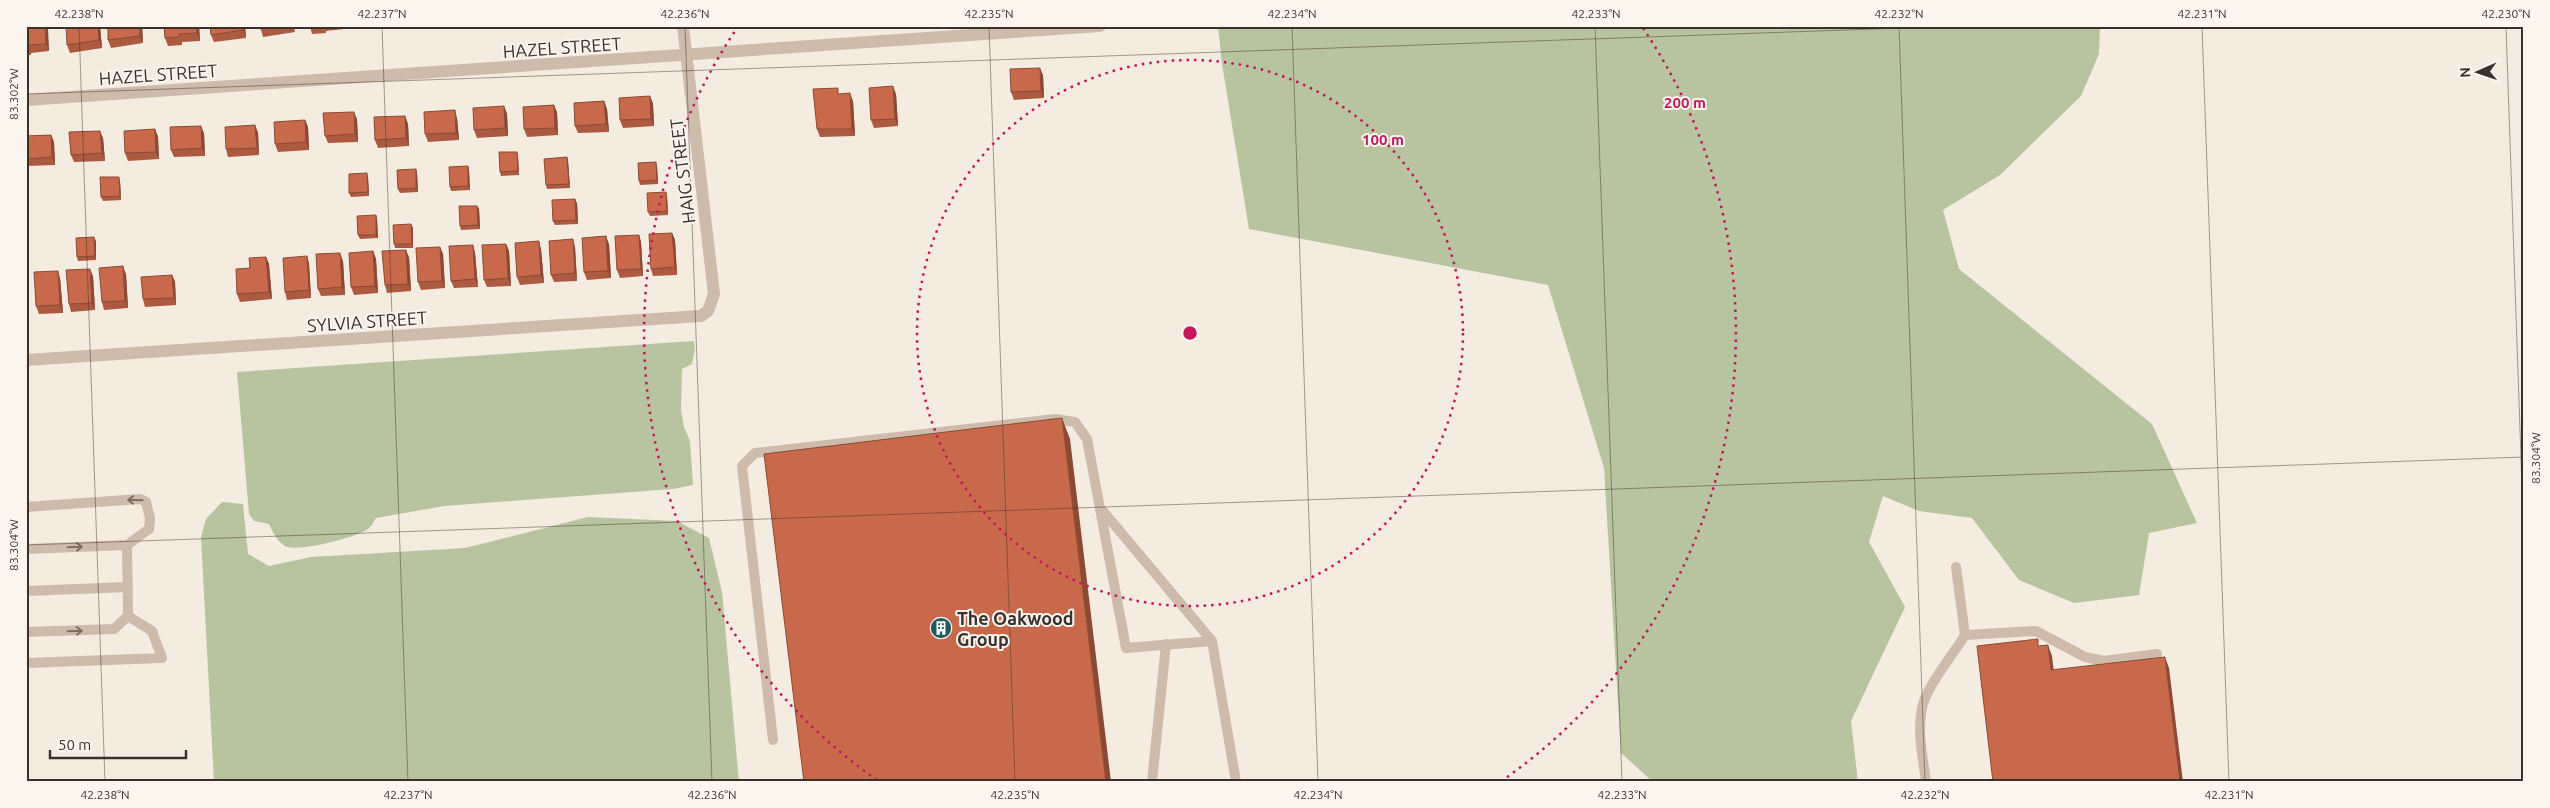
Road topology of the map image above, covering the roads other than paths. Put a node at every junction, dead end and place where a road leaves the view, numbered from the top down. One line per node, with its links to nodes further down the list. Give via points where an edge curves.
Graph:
1 (683, 26): 3 (street, HAIG STREET)
2 (1100, 26): 3 (street, HAZEL STREET)
3 (687, 56): 4 (street, HAZEL STREET); 5 (street, HAIG STREET, via 714,294)
4 (26, 100)
5 (708, 310): 6 (street, SYLVIA STREET, via 701,316 686,318)
6 (26, 360)
7 (26, 507): 9 (lane, one-way to 7, via 149,529 146,502 140,499)
8 (1102, 509): 17 (lane); 18 (lane, via 1126,648); 21 (lane, via 1087,439 1075,422 1055,419 756,453 742,466)
9 (127, 545): 10 (lane, one-way to 9); 12 (lane)
10 (26, 549)
11 (1956, 566): 16 (lane)
12 (128, 587): 13 (lane); 14 (lane)
13 (26, 590)
14 (128, 616): 15 (lane, one-way to 14, via 114,629); 20 (lane, via 152,631 162,658)
15 (26, 632)
16 (1965, 635): 19 (lane, via 2036,630 2085,657 2104,661); 24 (lane, via 1922,707)
17 (1212, 640): 18 (lane); 23 (lane)
18 (1166, 644): 22 (lane)
19 (2157, 654)
20 (26, 663)
21 (773, 740)
22 (1152, 782)
23 (1236, 782)
24 (1926, 782)

